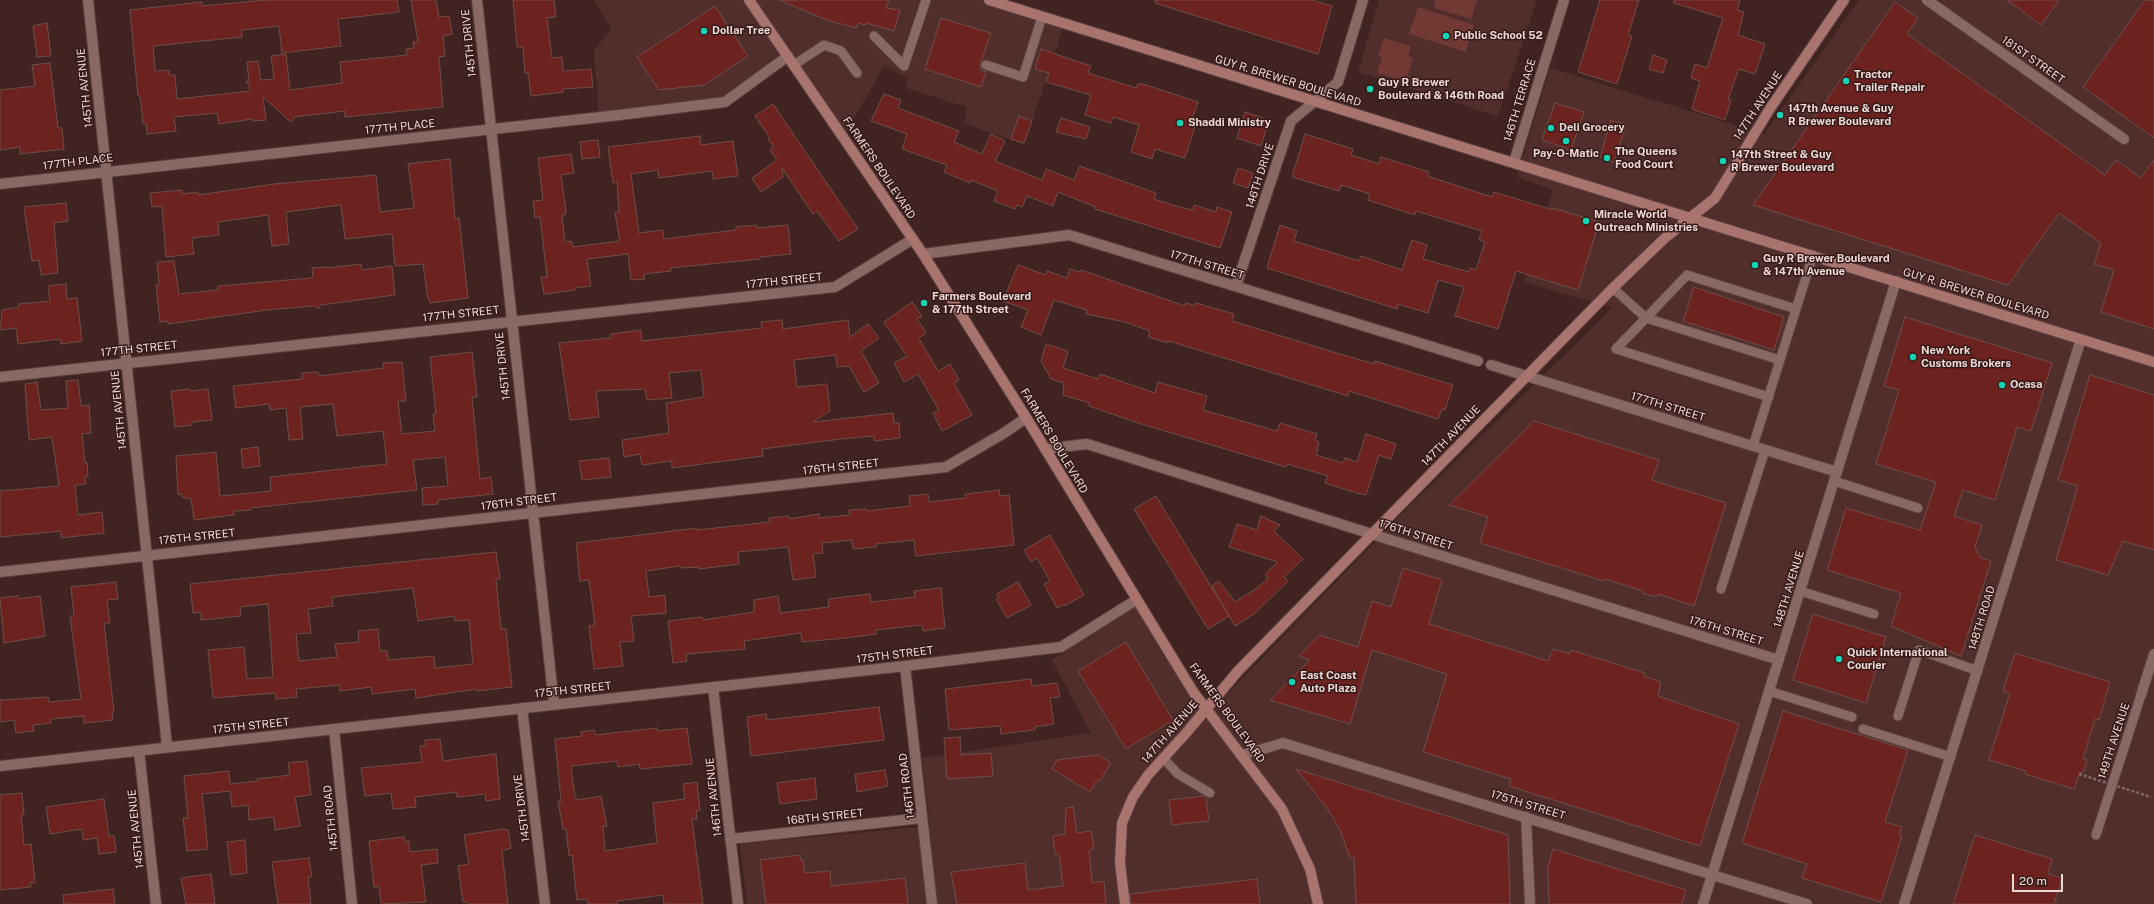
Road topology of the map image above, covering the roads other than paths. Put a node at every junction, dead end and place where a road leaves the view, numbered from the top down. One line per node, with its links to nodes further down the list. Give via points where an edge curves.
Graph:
1 (88, 0): 21 (street, 145TH AVENUE)
2 (477, 0): 18 (street, 145TH DRIVE)
3 (749, 0): 13 (main road, FARMERS BOULEVARD)
4 (926, 0): 12 (lane, via 904,66)
5 (989, 0): 10 (main road, GUY R. BREWER BOULEVARD)
6 (1363, 0): 17 (street, 146TH DRIVE, via 1338,82)
7 (1564, 0): 20 (street, 146TH TERRACE)
8 (1844, 0): 23 (main road, 147TH AVENUE, via 1771,107 1715,198)
9 (1927, 0): 19 (street, 181ST STREET)
10 (1000, 2): 11 (main road, GUY R. BREWER BOULEVARD)
11 (1042, 16): 15 (lane, via 1022,77); 17 (main road, GUY R. BREWER BOULEVARD)
12 (874, 36)
13 (788, 56): 14 (main road, FARMERS BOULEVARD); 18 (street, 177TH PLACE, via 725,102)
14 (794, 65): 16 (lane, via 824,45 841,51); 24 (main road, FARMERS BOULEVARD)
15 (986, 65)
16 (857, 73)
17 (1314, 102): 20 (main road, GUY R. BREWER BOULEVARD); 28 (street, 146TH DRIVE, via 1291,121)
18 (490, 129): 21 (street, 177TH PLACE); 32 (street, 145TH DRIVE)
19 (2124, 140)
20 (1514, 162): 23 (main road, GUY R. BREWER BOULEVARD)
21 (105, 171): 22 (street, 177TH PLACE); 37 (street, 145TH AVENUE)
22 (0, 184)
23 (1691, 218): 26 (main road, GUY R. BREWER BOULEVARD); 29 (main road, 147TH AVENUE, via 1666,237)
24 (912, 239): 25 (main road, FARMERS BOULEVARD); 32 (street, 177TH STREET, via 835,287)
25 (923, 254): 28 (street, 177TH STREET, via 1069,234); 42 (main road, FARMERS BOULEVARD)
26 (1813, 255): 27 (main road, GUY R. BREWER BOULEVARD); 30 (lane)
27 (1896, 281): 33 (main road, GUY R. BREWER BOULEVARD); 46 (street, 148TH AVENUE)
28 (1236, 286): 35 (street, 177TH STREET)
29 (1613, 288): 31 (lane); 39 (main road, 147TH AVENUE)
30 (1796, 308): 31 (lane, via 1687,275); 34 (lane)
31 (1646, 318): 34 (lane); 41 (lane, via 1616,349)
32 (510, 321): 37 (street, 177TH STREET); 48 (street, 145TH DRIVE)
33 (2082, 339): 36 (main road, GUY R. BREWER BOULEVARD); 59 (street, 148TH ROAD)
34 (1780, 360): 41 (lane)
35 (1478, 361)
36 (2154, 362)
37 (126, 363): 40 (street, 177TH STREET); 50 (street, 145TH AVENUE)
38 (1491, 365): 39 (street, 177TH STREET)
39 (1527, 376): 43 (street, 177TH STREET); 49 (main road, 147TH AVENUE)
40 (0, 377)
41 (1769, 397): 43 (lane)
42 (1026, 418): 44 (main road, FARMERS BOULEVARD); 48 (street, 176TH STREET, via 946,467)
43 (1753, 446): 45 (street, 177TH STREET)
44 (1045, 448): 49 (street, 176TH STREET, via 1087,444); 54 (main road, FARMERS BOULEVARD)
45 (1765, 450): 46 (street, 177TH STREET); 52 (lane)
46 (1836, 477): 47 (lane); 53 (street, 148TH AVENUE)
47 (1918, 508)
48 (532, 513): 50 (street, 176TH STREET); 63 (street, 145TH DRIVE)
49 (1372, 534): 57 (street, 176TH STREET); 65 (main road, 147TH AVENUE, via 1238,671)
50 (147, 555): 51 (street, 176TH STREET); 70 (street, 145TH AVENUE)
51 (0, 572)
52 (1721, 589)
53 (1800, 591): 55 (lane); 57 (street, 148TH AVENUE)
54 (1136, 600): 58 (street, 175TH STREET, via 1061,647); 65 (main road, FARMERS BOULEVARD)
55 (1874, 614)
56 (2154, 654): 62 (street, 149TH AVENUE)
57 (1779, 660): 61 (street, 148TH AVENUE)
58 (905, 666): 60 (street, 175TH STREET); 78 (street, 146TH ROAD)
59 (1978, 671): 66 (lane, via 1919,650); 73 (street, 148TH ROAD)
60 (713, 687): 63 (street, 175TH STREET); 80 (street, 146TH AVENUE)
61 (1770, 691): 67 (lane); 81 (street, 148TH AVENUE)
62 (2141, 695): 79 (lane, 149TH AVENUE)
63 (554, 704): 64 (street, 175TH STREET)
64 (522, 708): 68 (street, 175TH STREET); 84 (street, 145TH DRIVE)
65 (1206, 709): 72 (main road, FARMERS BOULEVARD); 74 (main road, 147TH AVENUE)
66 (1898, 716)
67 (1852, 717)
68 (334, 729): 70 (street, 175TH STREET); 83 (street, 145TH ROAD)
69 (1863, 729): 73 (lane)
70 (167, 746): 71 (street, 175TH STREET)
71 (139, 751): 75 (street, 175TH STREET); 82 (street, 145TH AVENUE)
72 (1242, 755): 77 (street, 175TH STREET, via 1283,743); 88 (main road, FARMERS BOULEVARD, via 1274,797 1290,824 1310,869)
73 (1951, 757): 92 (street, 148TH ROAD)
74 (1163, 758): 76 (lane, via 1178,774); 87 (main road, 147TH AVENUE, via 1139,787 1122,823 1120,849)
75 (0, 766)
76 (1210, 793)
77 (1526, 817): 81 (street, 175TH STREET); 89 (street)
78 (922, 818): 80 (street, 168TH STREET); 86 (street, 146TH ROAD)
79 (2096, 835)
80 (730, 839): 85 (street, 146TH AVENUE)
81 (1713, 874): 90 (street, 148TH AVENUE); 91 (street, 175TH STREET)
82 (156, 904)
83 (352, 904)
84 (545, 904)
85 (738, 904)
86 (932, 904)
87 (1125, 904)
88 (1318, 904)
89 (1530, 904)
90 (1703, 904)
91 (1807, 904)
92 (1904, 904)

